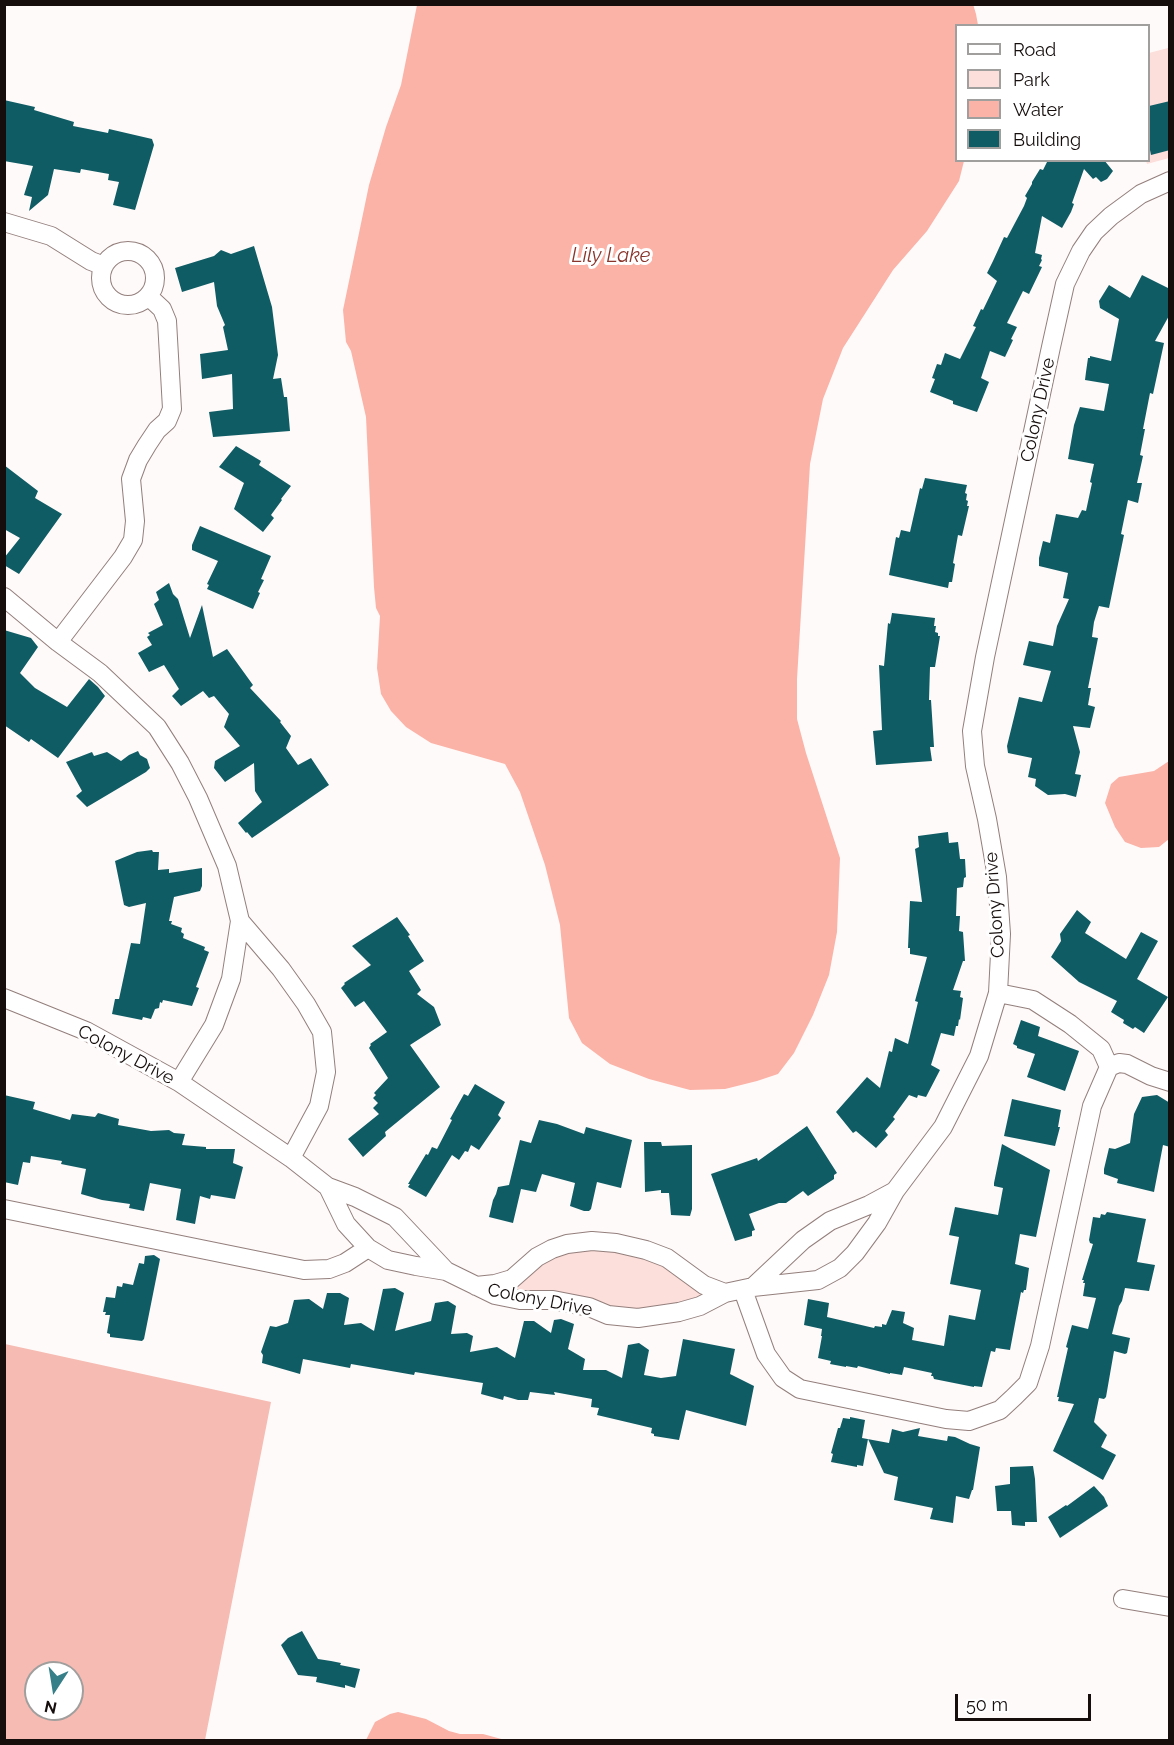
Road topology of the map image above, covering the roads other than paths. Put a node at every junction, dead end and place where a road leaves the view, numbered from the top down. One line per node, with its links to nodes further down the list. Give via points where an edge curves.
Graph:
1 (1170, 181): 8 (street, Colony Drive, via 1141,194 1094,232 1065,284 990,634 972,731 997,877 1001,934)
2 (4, 222): 3 (street, via 51,236)
3 (104, 266): 4 (street, via 104,289 116,301 133,304); 4 (street, via 119,252 137,252 145,257 151,263 155,280)
4 (148, 296): 6 (street, via 162,309 167,321 172,408 138,460 131,479 133,540)
5 (4, 597): 6 (street)
6 (58, 642): 7 (street, via 100,673 157,727 189,780 227,866)
7 (240, 921): 12 (street, via 231,979 214,1025); 13 (street, via 306,1004 322,1032 326,1072 319,1106)
8 (998, 993): 10 (street, via 1033,1000 1070,1024 1101,1049); 15 (street, Colony Drive, via 980,1056 943,1126)
9 (4, 998): 12 (street, Colony Drive, via 86,1031)
10 (1109, 1066): 11 (street, via 1127,1064); 20 (street, via 1092,1106 1040,1346 1028,1383 1002,1413 969,1421 946,1419 800,1389 783,1378 766,1354)
11 (1170, 1082)
12 (179, 1083): 13 (street, Colony Drive)
13 (291, 1158): 14 (street, Colony Drive)
14 (328, 1187): 17 (street, Colony Drive, via 346,1224); 18 (street, Colony Drive, via 395,1217)
15 (895, 1191): 20 (street, via 831,1221); 20 (street, Colony Drive, via 877,1223 840,1268 818,1280)
16 (4, 1209): 17 (street, via 304,1270 329,1269)
17 (368, 1248): 18 (street, Colony Drive, via 388,1260)
18 (446, 1271): 19 (street, Colony Drive)
19 (475, 1286): 20 (street, Colony Drive, via 520,1300 554,1300 608,1315 638,1318 700,1306); 20 (street, via 512,1279 552,1249 592,1241 646,1250 667,1258 704,1285)
20 (740, 1290)
21 (1123, 1599): 22 (street)
22 (1170, 1607)

